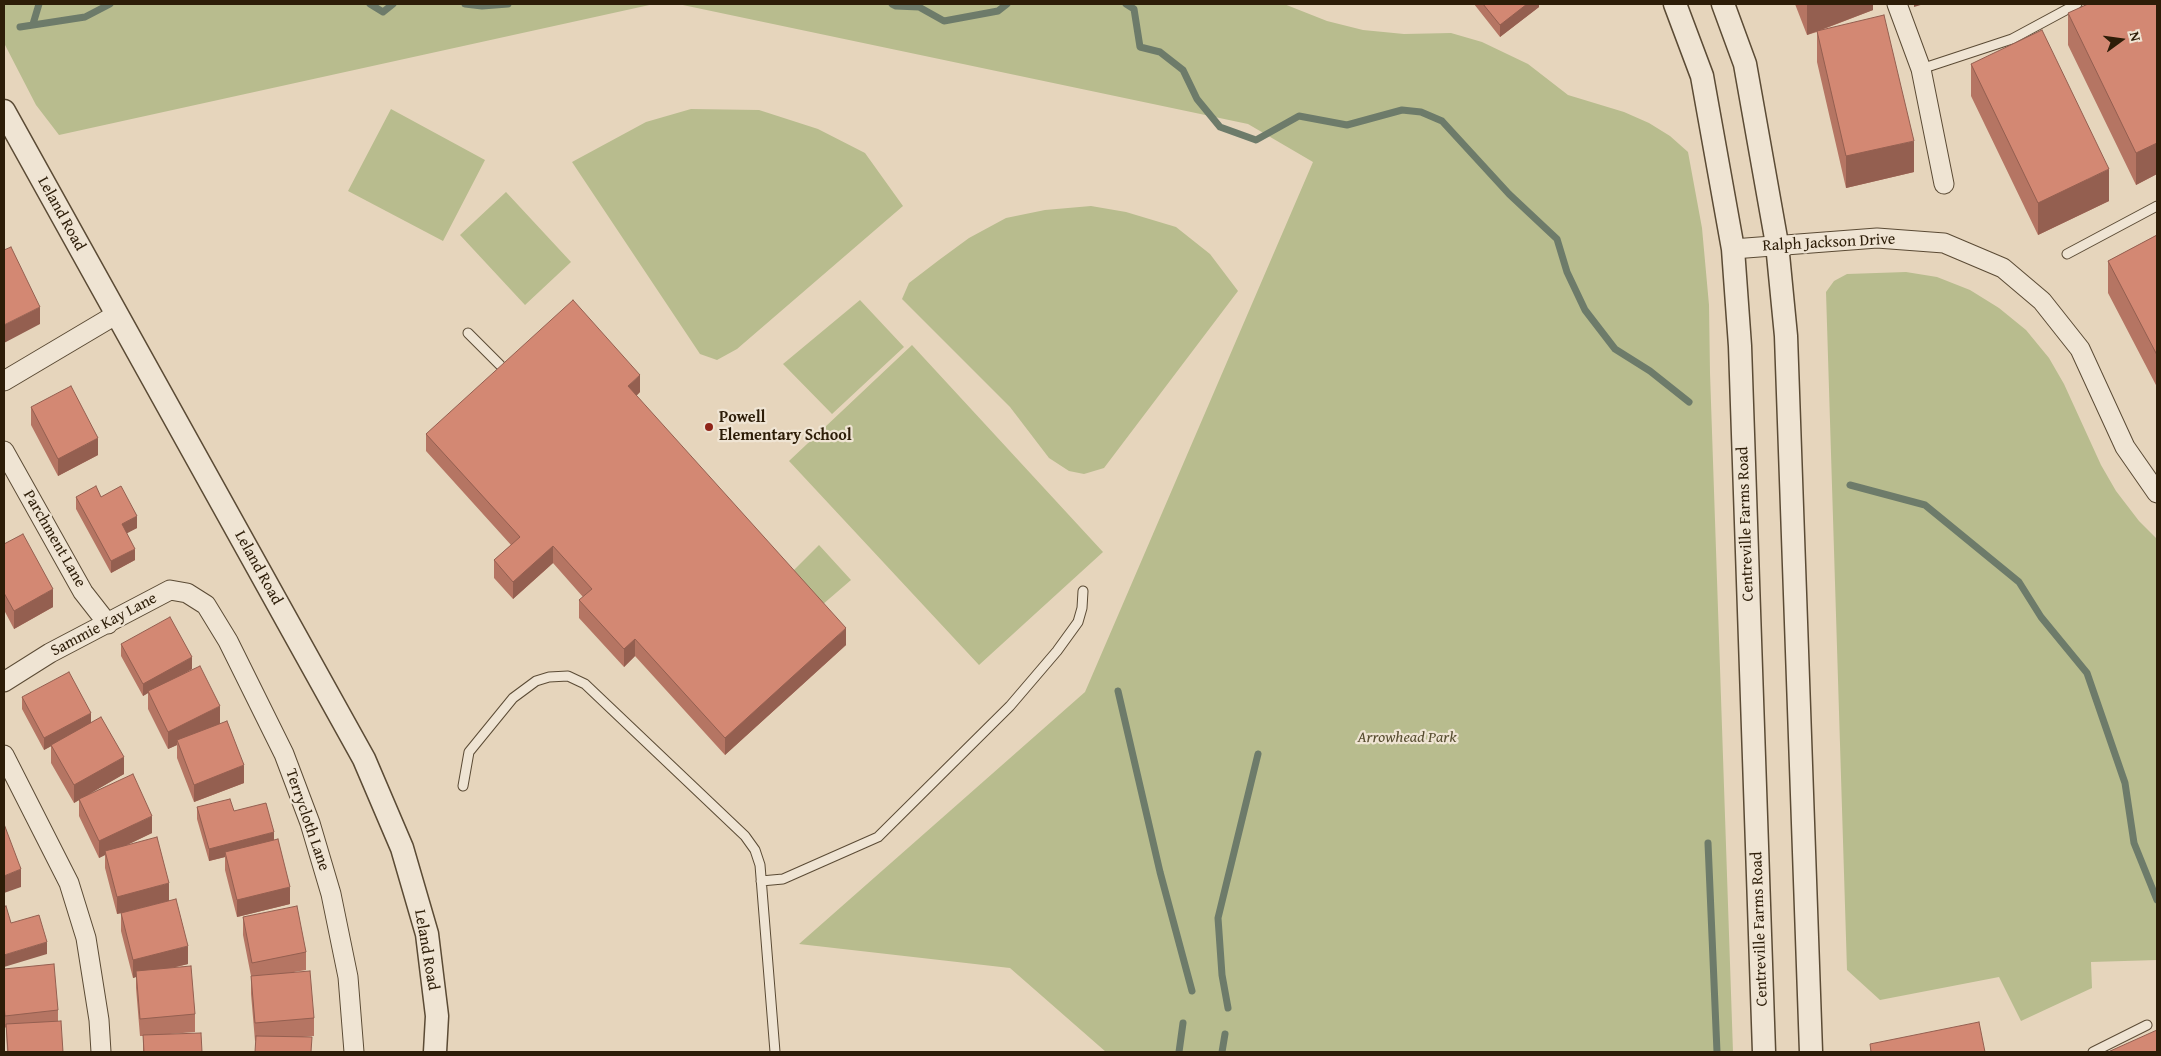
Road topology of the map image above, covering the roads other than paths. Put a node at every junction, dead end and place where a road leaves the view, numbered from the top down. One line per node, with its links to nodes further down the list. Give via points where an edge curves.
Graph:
1 (1676, 4): 10 (street, Centreville Farms Road, via 1702,76)
2 (1723, 4): 9 (street, via 1745,64)
3 (1897, 4): 5 (street)
4 (2077, 4): 5 (lane, via 2012,39)
5 (1921, 69): 7 (street)
6 (4, 111): 12 (street, Leland Road)
7 (1944, 184)
8 (2157, 206): 11 (lane)
9 (1777, 244): 10 (street, Ralph Jackson Drive); 17 (street, Ralph Jackson Drive, via 1877,238 1944,243 2003,268 2042,301 2080,349 2125,447); 31 (street, via 1786,336)
10 (1733, 249): 30 (street, Centreville Farms Road, via 1740,346)
11 (2066, 254)
12 (117, 314): 15 (street); 28 (street, Leland Road, via 368,768 402,848 426,934 436,1016)
13 (468, 333): 14 (lane)
14 (500, 365)
15 (4, 381)
16 (4, 452): 20 (street, Parchment Lane, via 83,592)
17 (2157, 494)
18 (1083, 591): 24 (lane, via 1078,622 1057,651 1010,706 878,837 783,879)
19 (206, 605): 20 (street, Sammie Kay Lane, via 187,593 170,590); 27 (street, Terrycloth Lane, via 228,641 284,754 310,823 331,894 348,977)
20 (108, 624): 21 (street, Sammie Kay Lane, via 50,653)
21 (4, 682)
22 (4, 755): 26 (street, via 69,883 86,938)
23 (463, 786): 24 (lane, via 469,752 513,698 536,681 568,676 584,684 745,836 755,850)
24 (761, 881): 29 (lane)
25 (2148, 1025): 32 (lane)
26 (101, 1052)
27 (354, 1052)
28 (435, 1052)
29 (775, 1052)
30 (1764, 1052)
31 (1811, 1052)
32 (2093, 1052)

